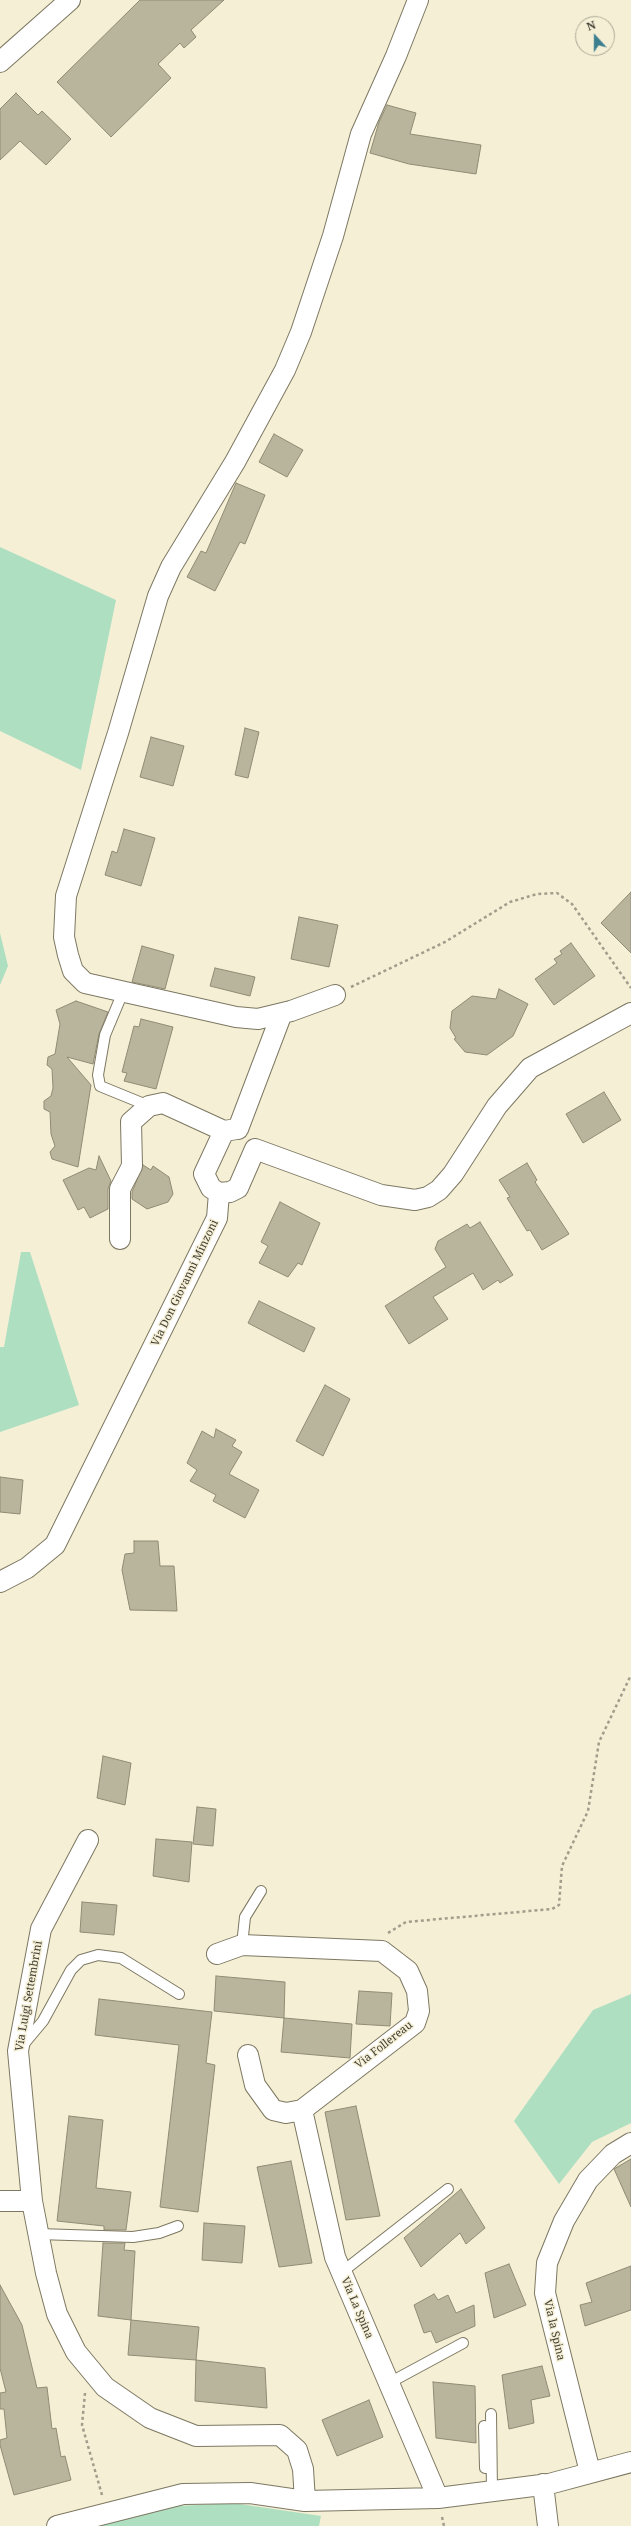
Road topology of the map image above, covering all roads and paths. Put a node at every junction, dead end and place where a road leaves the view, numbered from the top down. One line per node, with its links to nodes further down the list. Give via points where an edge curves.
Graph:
1 (70, 0): 3 (street)
2 (418, 0): 5 (street, via 361,134 333,236 301,332 285,370 235,462 171,567 158,596 66,896 64,937 72,971 85,983)
3 (0, 62)
4 (631, 988): 6 (path, via 572,904 557,893 538,894 510,902 445,942)
5 (123, 992): 7 (street, via 236,1017 258,1019); 9 (lane, via 105,1035 98,1075 100,1086)
6 (335, 995): 7 (street)
7 (282, 1013): 10 (street)
8 (631, 1013): 11 (street, via 530,1068 497,1106 453,1174 439,1190 428,1197 415,1200 381,1195)
9 (149, 1106): 10 (street, via 163,1103); 13 (street, via 131,1122 132,1166 120,1189)
10 (231, 1130): 11 (street, via 246,1134); 12 (street, via 204,1174 211,1188)
11 (255, 1149): 12 (street, via 238,1188)
12 (219, 1193): 14 (street, Via Don Giovanni Minzoni, via 217,1218 55,1545 27,1568)
13 (120, 1239)
14 (0, 1582)
15 (631, 1675): 19 (path, via 599,1742 588,1811 562,1866 559,1905 552,1910 406,1922 388,1932)
16 (88, 1840): 22 (street, Via Luigi Settembrini, via 41,1929)
17 (261, 1891): 18 (lane, via 245,1917)
18 (242, 1945): 19 (street); 20 (street)
19 (382, 1951): 24 (street, Via Follereau, via 408,1971 417,1991 420,2011 415,2023)
20 (217, 1954)
21 (178, 1994): 22 (lane, via 121,1958 98,1955 86,1958 71,1970 43,2021)
22 (18, 2051): 28 (street, Via Luigi Settembrini)
23 (248, 2055): 24 (street, via 255,2085 273,2110 286,2113)
24 (302, 2110): 31 (street, Via La Spina, via 335,2257)
25 (631, 2143): 38 (street, Via la Spina, via 613,2154 588,2180 564,2221 547,2263 545,2294)
26 (448, 2190): 31 (lane)
27 (0, 2201): 28 (street)
28 (32, 2201): 30 (street, Via Luigi Settembrini)
29 (178, 2226): 30 (lane, via 159,2233 133,2237)
30 (38, 2234): 33 (street, Via Luigi Settembrini, via 57,2314 76,2352)
31 (342, 2272): 34 (street, Via La Spina)
32 (462, 2343): 34 (lane)
33 (91, 2370): 42 (street, Via Luigi Settembrini, via 105,2387 150,2418 196,2436 280,2435 297,2450 303,2469); 43 (path, via 82,2402 82,2425)
34 (389, 2383): 41 (street, Via La Spina)
35 (491, 2414): 40 (lane)
36 (484, 2426): 40 (lane)
37 (631, 2462): 38 (street)
38 (590, 2472): 39 (street)
39 (543, 2484): 40 (street); 45 (street)
40 (489, 2491): 41 (street)
41 (438, 2498): 42 (street)
42 (304, 2501): 43 (street, via 250,2493 183,2494)
43 (107, 2513): 44 (street)
44 (57, 2526)
45 (548, 2526)

